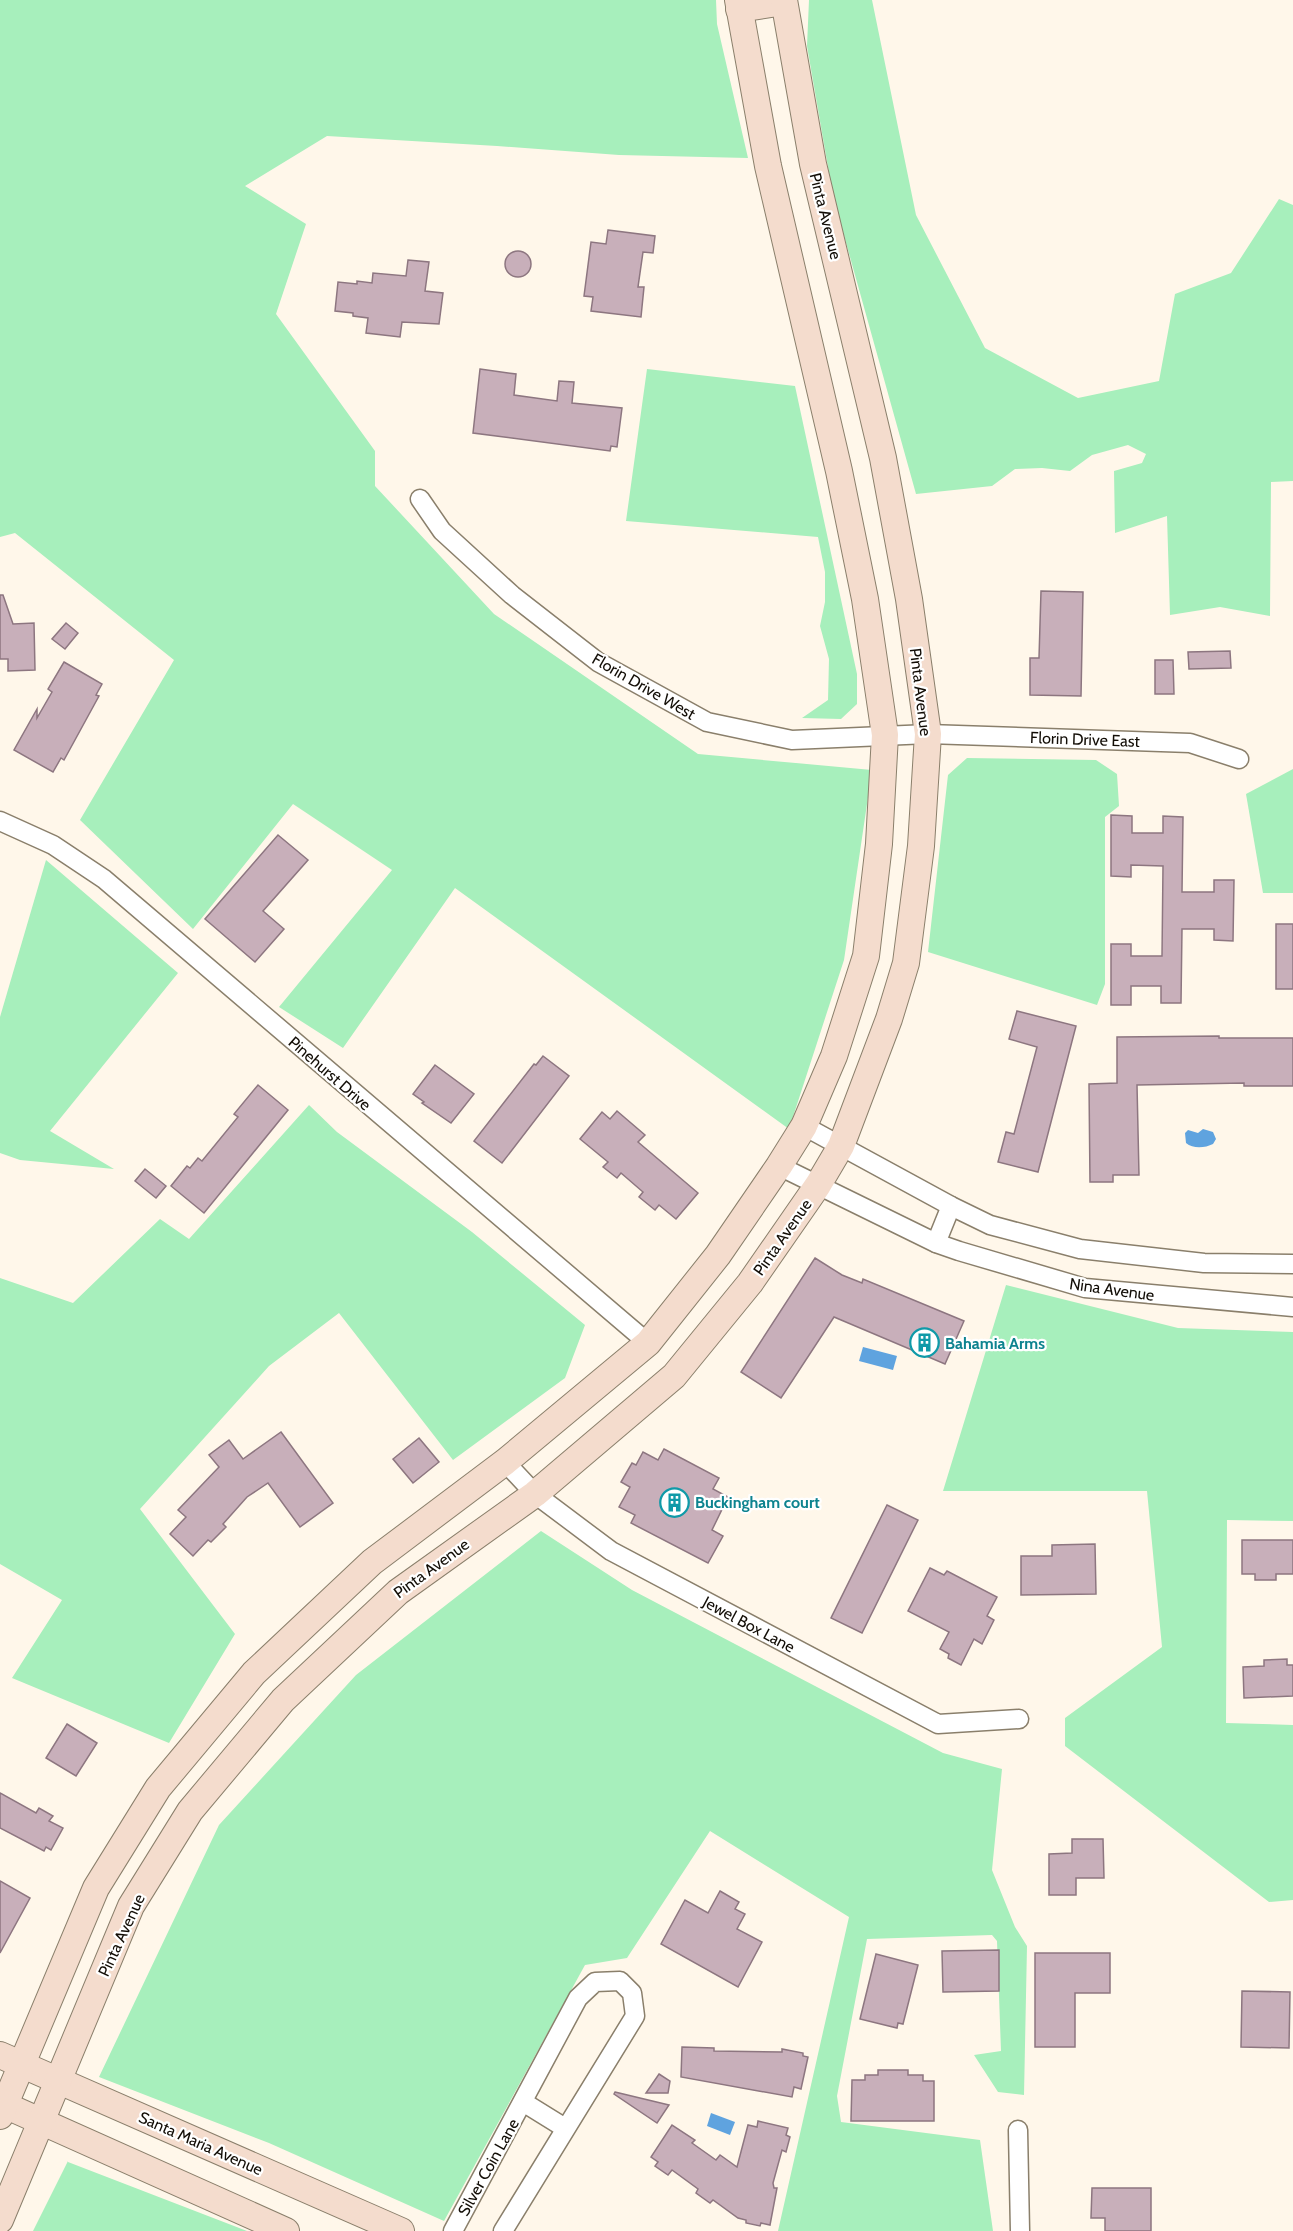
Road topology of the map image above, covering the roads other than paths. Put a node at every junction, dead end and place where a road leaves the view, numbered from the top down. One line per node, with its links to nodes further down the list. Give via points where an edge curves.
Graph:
1 (784, 1): 2 (street); 4 (street, Pinta Avenue, via 813,164 883,458)
2 (739, 5): 5 (street, via 768,166 842,482 865,599)
3 (420, 498): 5 (street, Florin Drive West, via 442,531 512,595 572,642 598,662 707,722 792,740)
4 (928, 734): 5 (street, Florin Drive West); 6 (street, Florin Drive East, via 1190,743); 9 (street, Pinta Avenue, via 921,846 906,963)
5 (885, 735): 8 (street, via 879,844 866,956 834,1056)
6 (1239, 759)
7 (0, 821): 16 (street, Pinehurst Drive, via 53,845 104,879)
8 (804, 1126): 9 (street); 10 (street)
9 (842, 1146): 11 (street, Pinta Avenue); 12 (street)
10 (779, 1166): 11 (street, Nina Avenue); 16 (street, via 718,1255)
11 (818, 1185): 13 (street, Nina Avenue); 18 (street, Pinta Avenue, via 750,1283 674,1376)
12 (951, 1206): 13 (street); 14 (street, via 990,1225 1080,1249 1204,1263)
13 (936, 1243): 15 (street, Nina Avenue, via 1085,1288)
14 (1293, 1264)
15 (1293, 1307)
16 (648, 1343): 17 (street)
17 (505, 1462): 18 (street, Jewel Box Lane); 19 (street, via 372,1562)
18 (535, 1494): 20 (street, Pinta Avenue, via 398,1592); 21 (street, Jewel Box Lane, via 611,1551 938,1724)
19 (254, 1673): 20 (street); 22 (street, via 158,1788 96,1888)
20 (283, 1700): 23 (street, Pinta Avenue, via 190,1811 131,1906)
21 (1019, 1719)
22 (11, 2060): 23 (street, Santa Maria Avenue); 25 (street)
23 (58, 2079): 26 (street, Pinta Avenue); 31 (street, Santa Maria Avenue)
24 (523, 2102): 27 (street, Silver Coin Lane); 27 (street, Silver Coin Lane, via 578,1998 595,1982 620,1981 632,1993 635,2016); 32 (street, Silver Coin Lane)
25 (2, 2108): 26 (street)
26 (41, 2120): 29 (street, Pinta Avenue); 30 (street)
27 (565, 2128): 33 (street, Silver Coin Lane)
28 (1018, 2130): 34 (street)
29 (0, 2220)
30 (286, 2231)
31 (400, 2231)
32 (453, 2231)
33 (503, 2231)
34 (1020, 2231)

